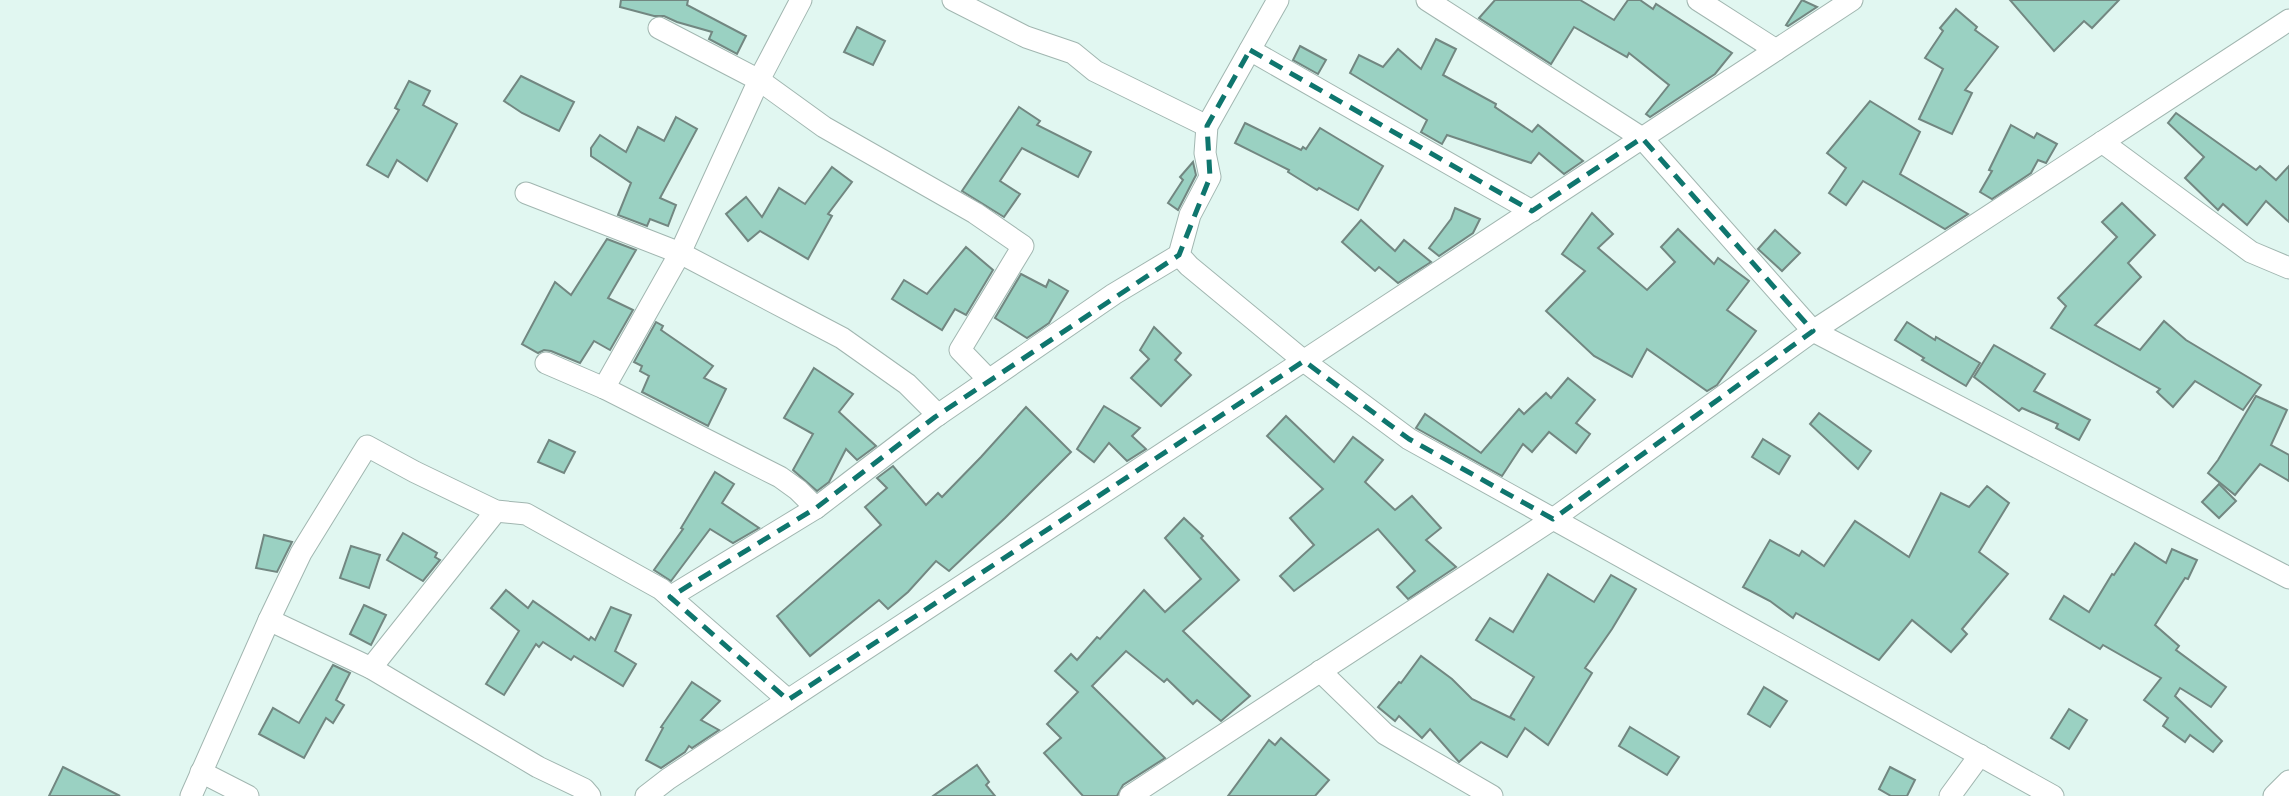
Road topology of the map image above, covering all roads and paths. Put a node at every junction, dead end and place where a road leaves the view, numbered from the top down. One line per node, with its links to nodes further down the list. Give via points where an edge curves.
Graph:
1 (801, 0): 11 (street)
2 (953, 0): 12 (street, via 1026,37 1073,53 1096,71)
3 (1278, 0): 9 (street)
4 (1427, 0): 13 (street)
5 (1698, 0): 10 (street)
6 (1852, 0): 10 (street)
7 (2289, 20): 14 (street)
8 (659, 28): 11 (street)
9 (1250, 50): 12 (street); 16 (street)
10 (1776, 50): 13 (street)
11 (759, 80): 17 (street); 23 (street, via 824,127 975,213 1023,246 960,349)
12 (1207, 127): 18 (street, via 1205,153 1210,177 1190,215)
13 (1642, 138): 16 (street); 20 (street)
14 (2102, 142): 19 (street, via 2251,252); 20 (street)
15 (526, 193): 17 (street)
16 (1532, 211): 21 (street)
17 (680, 253): 24 (street); 25 (street, via 842,338 907,384)
18 (1179, 255): 21 (street); 23 (street)
19 (2289, 268)
20 (1813, 331): 28 (street); 29 (street)
21 (1304, 360): 28 (street, via 1409,439); 34 (street)
22 (546, 362): 24 (street)
23 (989, 380): 25 (street)
24 (604, 388): 26 (street, via 780,477)
25 (938, 415): 26 (street)
26 (816, 508): 30 (street)
27 (496, 510): 30 (street, via 526,514); 31 (street, via 367,446 300,554); 32 (street)
28 (1553, 519): 33 (street); 35 (street)
29 (2289, 578)
30 (670, 597): 34 (street)
31 (269, 620): 32 (street); 36 (street)
32 (371, 667): 40 (street)
33 (1320, 671): 42 (street); 43 (street, via 1385,734)
34 (788, 700): 41 (street)
35 (1980, 755): 44 (street); 45 (street)
36 (201, 772): 38 (street); 39 (street)
37 (2289, 781): 46 (street)
38 (191, 796)
39 (248, 796)
40 (590, 796)
41 (646, 796)
42 (1130, 796)
43 (1492, 796)
44 (1950, 796)
45 (2053, 796)
46 (2274, 796)

